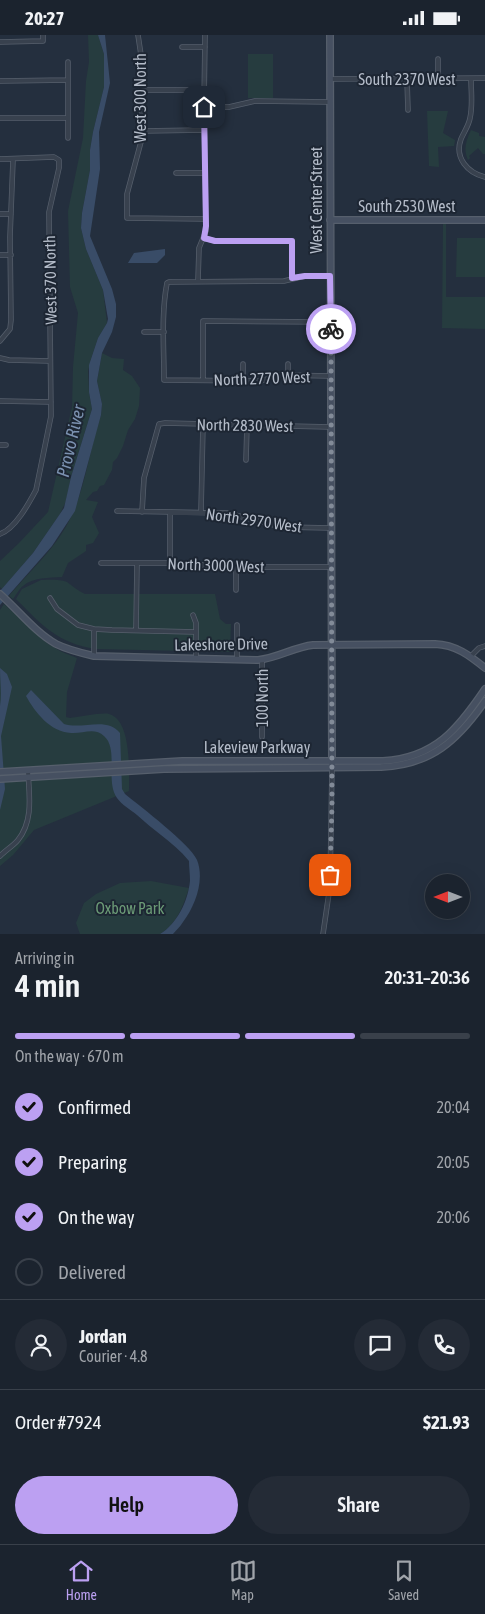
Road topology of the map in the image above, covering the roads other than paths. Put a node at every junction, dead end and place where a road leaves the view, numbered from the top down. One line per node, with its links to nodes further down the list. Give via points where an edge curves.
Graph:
1 (43, 35): 5 (street, via 43,41)
2 (138, 35): 17 (street, West 300 North)
3 (205, 35): 7 (street)
4 (330, 35): 11 (street, West Center Street)
5 (0, 42)
6 (182, 47): 7 (street)
7 (205, 47): 18 (street)
8 (438, 59): 12 (street)
9 (68, 63): 14 (street)
10 (485, 78): 13 (street, South 2370 West)
11 (330, 79): 15 (street, South 2370 West); 19 (street, West Center Street)
12 (438, 79): 13 (street, South 2370 West); 15 (street, South 2370 West)
13 (471, 79): 31 (street, via 470,118 461,139 460,157 473,173)
14 (68, 80): 16 (street); 23 (street)
15 (407, 80): 21 (street)
16 (0, 81)
17 (142, 90): 18 (street); 25 (street, West 300 North)
18 (205, 90): 20 (street)
19 (330, 102): 20 (street, via 255,101 229,107); 35 (street, West Center Street)
20 (204, 107): 24 (street)
21 (408, 110)
22 (0, 118): 23 (street)
23 (68, 118): 26 (street)
24 (204, 130): 25 (street); 30 (street)
25 (142, 131): 34 (street, West 300 North, via 141,146 127,194 128,218)
26 (68, 138)
27 (0, 159): 28 (street)
28 (13, 160): 33 (street); 48 (street, West 370 North, via 59,159 49,212)
29 (176, 173): 30 (street)
30 (205, 173): 34 (street)
31 (485, 177)
32 (0, 214): 33 (street)
33 (11, 214): 39 (street)
34 (206, 219): 37 (street)
35 (330, 220): 36 (street, South 2530 West); 40 (street, West Center Street)
36 (485, 220)
37 (204, 238): 41 (street, via 215,241 292,241); 42 (street, via 199,248)
38 (0, 255): 39 (street)
39 (10, 255): 46 (street, via 12,320 10,329)
40 (330, 276): 41 (street); 43 (street, West Center Street)
41 (292, 278): 42 (street, via 284,281)
42 (198, 281): 45 (street, via 167,283)
43 (331, 321): 52 (street, West Center Street); 53 (street, via 203,321)
44 (144, 332): 45 (street)
45 (164, 332): 53 (street, North 2770 West, via 164,380)
46 (0, 341)
47 (0, 358): 48 (street)
48 (50, 361): 56 (street, West 370 North)
49 (243, 364): 54 (street)
50 (288, 364): 51 (street)
51 (288, 375): 52 (street, North 2770 West); 54 (street, North 2770 West)
52 (331, 376): 59 (street, West Center Street)
53 (203, 380): 54 (street, North 2770 West)
54 (244, 381)
55 (0, 401): 56 (street)
56 (51, 402): 68 (street, West 370 North, via 36,490 12,527)
57 (203, 424): 58 (street, North 2830 West); 64 (street, North 2830 West, via 159,424 144,478); 66 (street)
58 (247, 425): 59 (street, North 2830 West); 62 (street)
59 (331, 427): 67 (street, West Center Street)
60 (0, 445): 61 (street)
61 (6, 445)
62 (246, 460)
63 (117, 511): 64 (street, North 2970 West)
64 (142, 512): 65 (street, North 2970 West)
65 (170, 512): 66 (street, North 2970 West); 71 (street)
66 (202, 512): 67 (street, North 2970 West, via 227,513 290,528)
67 (331, 528): 73 (street, West Center Street)
68 (0, 534)
69 (100, 563): 70 (street, North 3000 West)
70 (137, 563): 71 (street, North 3000 West); 80 (street)
71 (170, 563): 72 (street, North 3000 West)
72 (236, 567): 73 (street, North 3000 West); 74 (street)
73 (331, 567): 82 (street, West Center Street)
74 (236, 590)
75 (0, 594): 84 (street, Lakeshore Drive, via 54,643)
76 (50, 598): 79 (street, via 57,609 78,625)
77 (193, 615): 81 (street)
78 (237, 625): 87 (street)
79 (94, 629): 80 (street); 84 (street)
80 (136, 630): 81 (street)
81 (196, 632): 86 (street)
82 (332, 644): 85 (street, Lakeshore Drive, via 439,645 457,648); 88 (street, Lakeshore Drive, via 304,646); 93 (street, West Center Street)
83 (485, 646): 85 (street)
84 (94, 656): 86 (street, Lakeshore Drive)
85 (471, 656): 89 (street, Lakeshore Drive)
86 (196, 659): 87 (street, Lakeshore Drive)
87 (237, 659): 88 (street, Lakeshore Drive)
88 (262, 660): 92 (street, 100 North)
89 (485, 668)
90 (485, 689): 93 (street, Lakeview Parkway, via 456,729 425,751 390,760)
91 (485, 701): 93 (street, Lakeview Parkway, via 456,737 424,758 393,766)
92 (262, 737)
93 (332, 764): 94 (street, Lakeview Parkway); 100 (street, West Center Street, via 330,886)
94 (101, 769): 95 (street, Lakeview Parkway); 97 (street, Lakeview Parkway)
95 (28, 771): 96 (street, Lakeview Parkway); 97 (street)
96 (0, 772)
97 (28, 778): 98 (street, Lakeview Parkway); 99 (street, via 30,807 26,827)
98 (0, 779)
99 (0, 856)
100 (323, 934)

